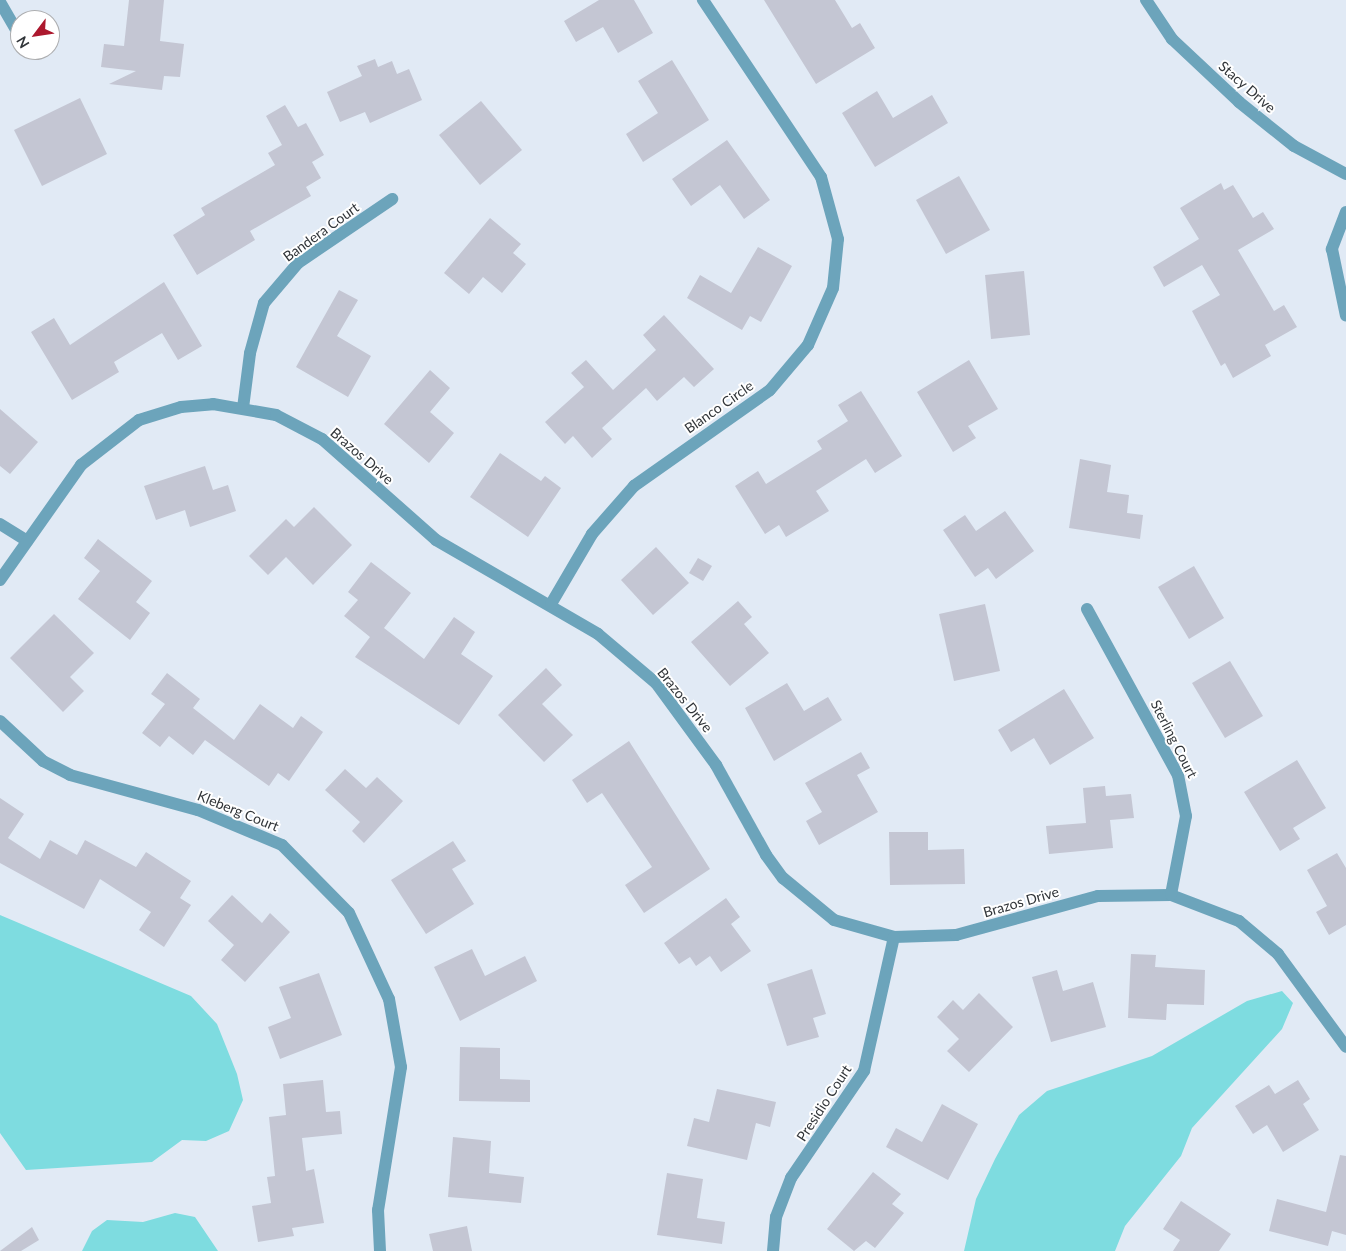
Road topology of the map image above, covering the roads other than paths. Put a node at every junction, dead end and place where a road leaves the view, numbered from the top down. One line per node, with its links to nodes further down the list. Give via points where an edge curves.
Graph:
1 (703, 0): 13 (street, Blanco Circle, via 821,177 838,239 833,288 808,345 770,390 634,486 592,534)
2 (1146, 0): 5 (street, Stacy Drive, via 1172,39 1239,102 1294,146)
3 (0, 2): 4 (street)
4 (10, 19)
5 (1346, 174)
6 (392, 199): 9 (street, Bandera Court, via 298,264 268,297 256,323)
7 (1346, 212): 8 (street, via 1332,249)
8 (1346, 316)
9 (243, 408): 11 (street, Brazos Drive, via 181,407 139,420 81,465); 13 (street, Brazos Drive, via 276,415 322,439 436,540)
10 (0, 524): 11 (street)
11 (27, 541): 12 (street, Brazos Drive)
12 (0, 580)
13 (551, 604): 17 (street, Brazos Drive, via 598,634 656,683 716,765 766,856 783,878 834,920)
14 (1088, 609): 16 (street, Sterling Court, via 1178,775 1186,816)
15 (0, 721): 19 (street, Kleberg Court, via 43,761 70,775 198,810 282,844 349,913 389,999 401,1067 378,1210)
16 (1171, 895): 17 (street, Brazos Drive, via 1098,896 956,935); 18 (street, Brazos Drive, via 1239,921 1278,954)
17 (894, 937): 20 (street, Presidio Court, via 864,1071 791,1178 776,1217)
18 (1346, 1047)
19 (380, 1251)
20 (772, 1251)

